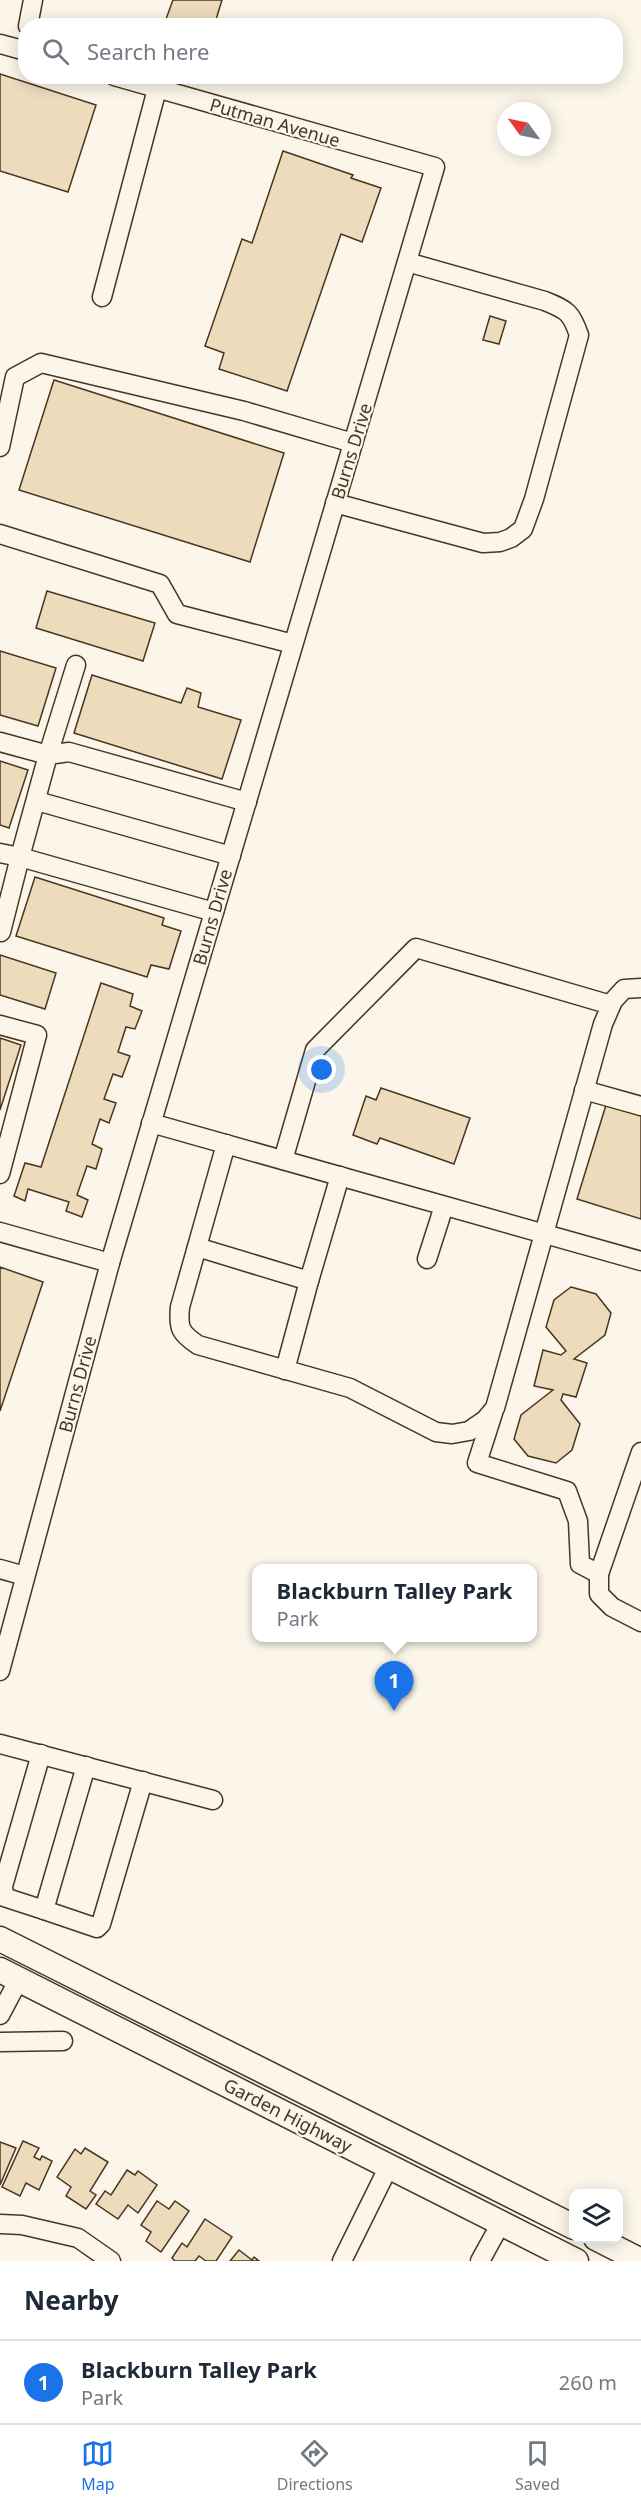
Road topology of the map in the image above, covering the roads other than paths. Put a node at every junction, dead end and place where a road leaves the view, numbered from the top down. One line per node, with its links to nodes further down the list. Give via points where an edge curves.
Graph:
1 (33, 0): 2 (street)
2 (30, 18)
3 (0, 44): 4 (street)
4 (18, 45)
5 (140, 84): 6 (street, Putman Avenue)
6 (157, 89): 7 (street, Putman Avenue); 9 (street)
7 (435, 167): 8 (street, Burns Drive)
8 (407, 262): 10 (street, Burns Drive); 12 (street, via 545,301 567,310 574,318 579,335 534,499 523,529 500,542 483,543)
9 (102, 297)
10 (353, 443): 11 (street, via 244,411 41,363 15,377); 12 (street, Burns Drive)
11 (0, 447)
12 (335, 503): 14 (street, Burns Drive)
13 (0, 534): 14 (street, via 160,584 177,614)
14 (293, 644): 19 (street, Burns Drive)
15 (75, 665): 17 (street)
16 (0, 742): 17 (street)
17 (48, 754): 18 (street); 19 (street, via 69,752)
18 (37, 801): 21 (street); 22 (street)
19 (247, 802): 21 (street, Burns Drive)
20 (0, 853): 22 (street)
21 (231, 856): 23 (street, Burns Drive)
22 (20, 857): 23 (street); 24 (street)
23 (214, 912): 30 (street, Burns Drive)
24 (1, 932)
25 (641, 988): 26 (street, via 624,989)
26 (611, 1005): 28 (street); 32 (street, via 416,948 315,1050)
27 (0, 1026): 33 (street, via 37,1035)
28 (584, 1090): 29 (street); 37 (street)
29 (641, 1106)
30 (151, 1123): 31 (street); 41 (street, Burns Drive)
31 (226, 1144): 32 (street); 38 (street)
32 (283, 1160): 34 (street)
33 (0, 1174)
34 (340, 1176): 35 (street); 42 (street)
35 (444, 1206): 37 (street); 39 (street)
36 (0, 1232): 41 (street)
37 (543, 1234): 40 (street); 44 (street)
38 (196, 1247): 42 (street); 43 (street, via 180,1307 178,1324 185,1337 198,1345)
39 (428, 1259)
40 (641, 1261)
41 (110, 1263): 48 (street, Burns Drive)
42 (309, 1281): 43 (street)
43 (285, 1370): 44 (street, via 350,1388 436,1432 469,1431)
44 (495, 1408): 47 (street, via 477,1463 567,1491 578,1521 580,1564)
45 (641, 1452): 47 (street)
46 (0, 1569): 48 (street)
47 (598, 1574): 49 (street, via 600,1594 612,1607)
48 (25, 1576): 50 (street, Burns Drive)
49 (641, 1622)
50 (1, 1665)
51 (0, 1744): 52 (street)
52 (41, 1755): 53 (street); 56 (street, via 3,1886 4,1897)
53 (86, 1766): 54 (street); 56 (street)
54 (143, 1781): 55 (street); 56 (street, via 101,1924 97,1928)
55 (213, 1800)
56 (44, 1910)
57 (0, 1939): 65 (main road, Garden Highway)
58 (10, 1974): 59 (street); 62 (main road, Garden Highway)
59 (1, 2010)
60 (0, 2042): 61 (street)
61 (63, 2042)
62 (389, 2166): 63 (main road, Garden Highway); 69 (street)
63 (501, 2223): 70 (street); 71 (main road, Garden Highway)
64 (0, 2224): 68 (street, via 78,2238)
65 (569, 2225)
66 (606, 2243): 67 (main road)
67 (641, 2260)
68 (111, 2261)
69 (342, 2261)
70 (480, 2261)
71 (576, 2261)

